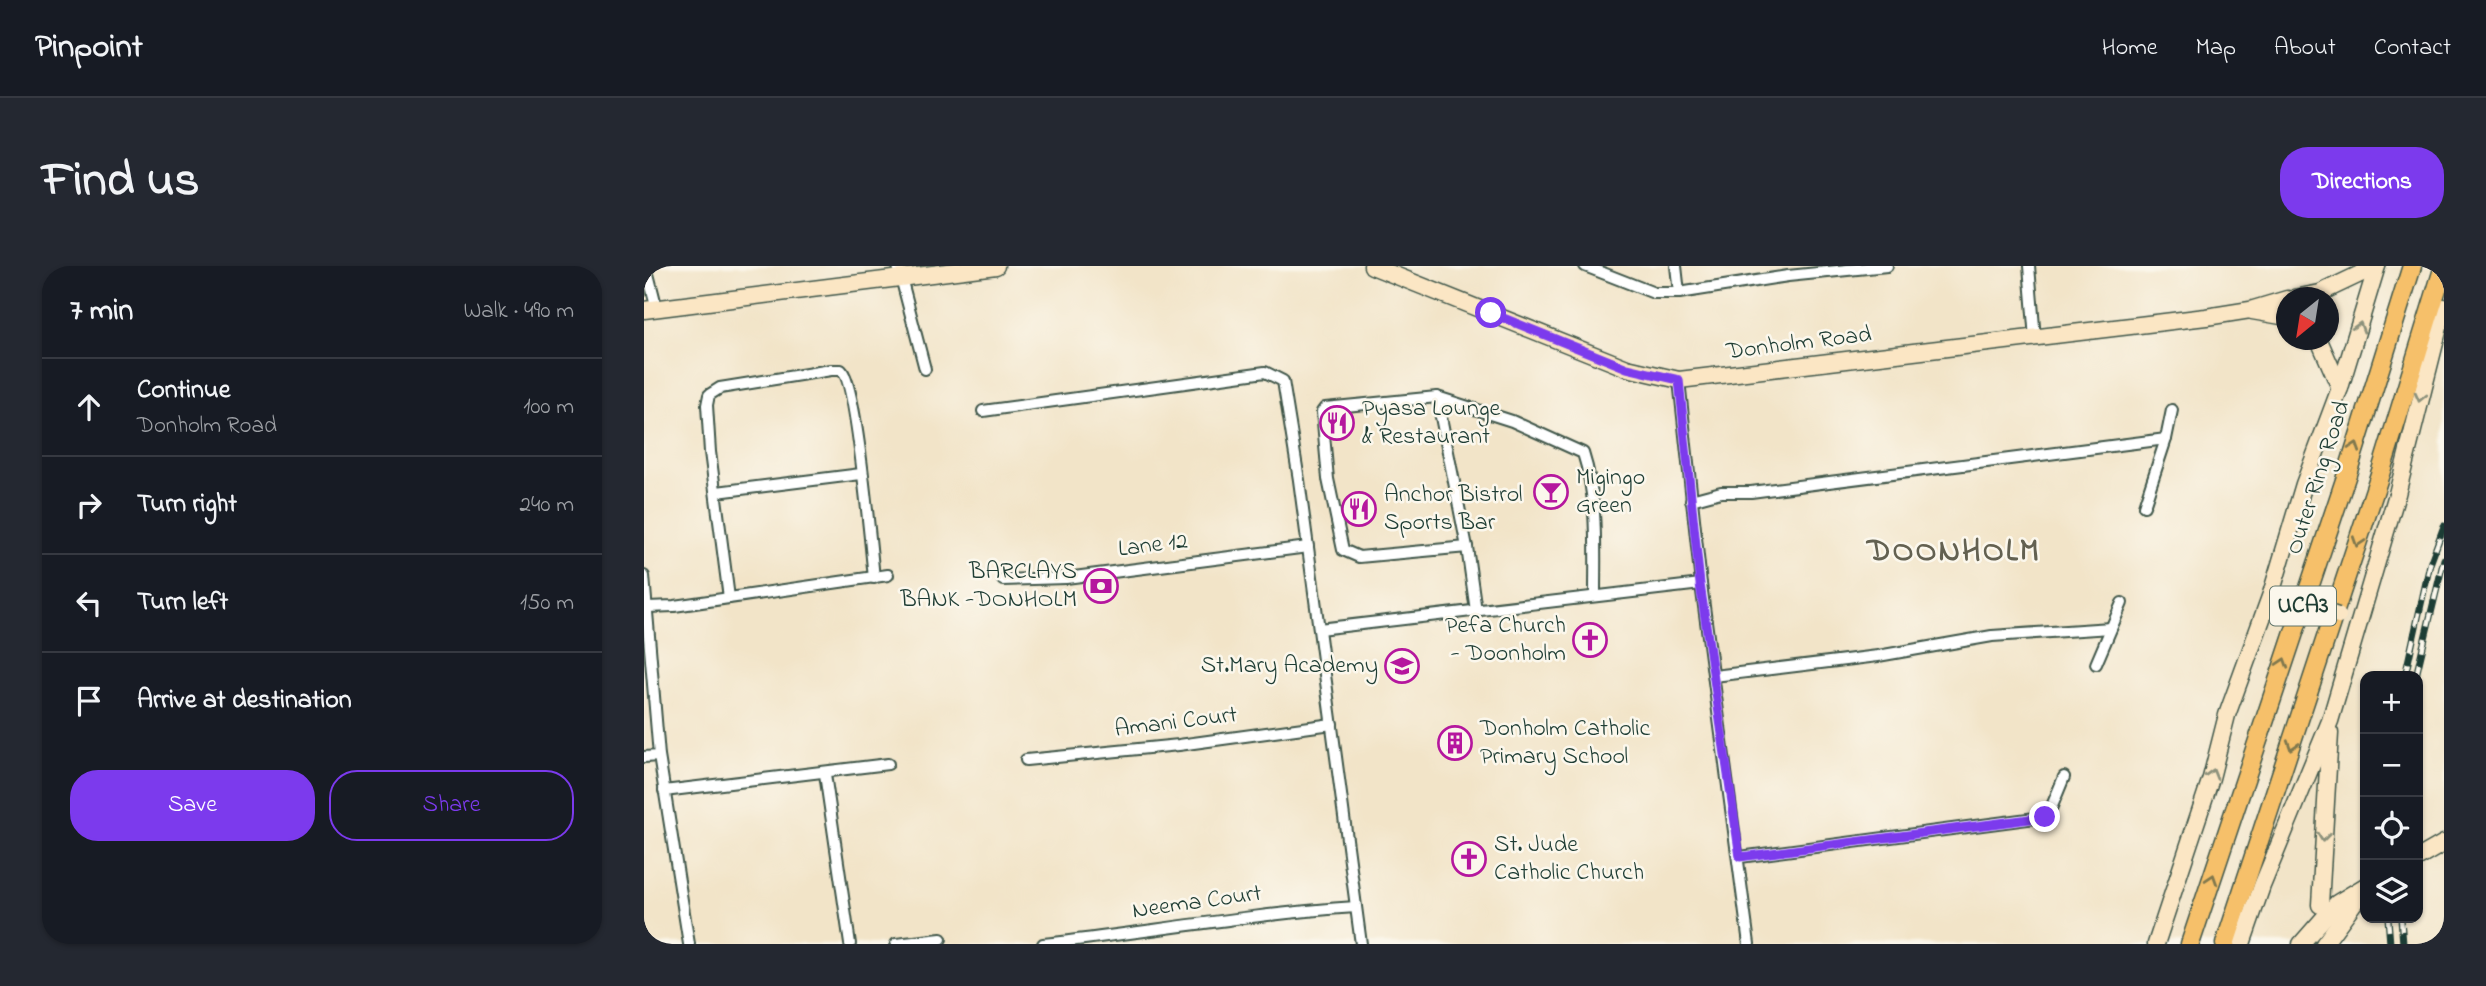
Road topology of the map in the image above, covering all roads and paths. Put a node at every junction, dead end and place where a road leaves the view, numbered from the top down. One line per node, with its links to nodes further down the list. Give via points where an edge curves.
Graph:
1 (646, 266): 16 (street)
2 (996, 266): 11 (main road)
3 (1371, 266): 22 (main road, Donholm Road, via 1627,368)
4 (1585, 266): 13 (street, via 1654,293)
5 (1676, 266): 13 (street)
6 (1887, 266): 13 (street)
7 (2029, 266): 19 (street)
8 (2377, 266): 12 (main road); 23 (main road, Outer Ring Road / UCA3, one-way to 8)
9 (2412, 266): 74 (main road, Outer Ring Road / UCA3, one-way to 9)
10 (2444, 266): 75 (main road, UCA3, one-way to 75)
11 (899, 272): 16 (main road); 21 (street)
12 (2333, 287)
13 (1679, 293)
14 (2276, 302): 17 (main road)
15 (2444, 307): 45 (main road, UCA3, one-way to 45, via 2397,494)
16 (650, 310)
17 (2250, 310): 18 (main road); 19 (main road, Donholm Road)
18 (2276, 315)
19 (2035, 339): 22 (main road, Donholm Road)
20 (2323, 350): 23 (main road)
21 (925, 369)
22 (1679, 380): 30 (street)
23 (2340, 388): 40 (main road, Outer Ring Road / UCA3, via 2304,484)
24 (1437, 397): 33 (street); 33 (street, via 1325,408 1328,478 1343,550 1359,557); 39 (street, via 1512,421 1583,453 1594,509)
25 (2172, 410): 27 (street)
26 (983, 411): 32 (street, via 1271,372 1286,387)
27 (2166, 439): 30 (street, via 1751,492 1721,492); 31 (street)
28 (861, 474): 29 (street); 29 (street, via 847,378 841,370 831,370 713,390 707,405); 36 (street)
29 (717, 492): 41 (street)
30 (1691, 500): 38 (street)
31 (2144, 506)
32 (1308, 547): 37 (street, Lane 12, via 1079,576); 47 (street)
33 (1467, 547): 44 (street)
34 (888, 575): 36 (street)
35 (644, 576): 43 (street)
36 (874, 578): 41 (street)
37 (1003, 579)
38 (1700, 584): 39 (street); 49 (street)
39 (1595, 596): 44 (street)
40 (2279, 597): 45 (main road, bridge); 73 (main road, Outer Ring Road / UCA3, one-way to 40, via 2227,715)
41 (729, 598): 43 (street)
42 (2122, 603): 46 (street)
43 (647, 607): 52 (street)
44 (1476, 611): 47 (street)
45 (2357, 622): 50 (main road, UCA3)
46 (2111, 628): 48 (street); 49 (street, via 1992,636 1878,656)
47 (1319, 629): 51 (street)
48 (2096, 664)
49 (1714, 676): 61 (street)
50 (2330, 720): 64 (main road, one-way to 64); 76 (main road, UCA3)
51 (1332, 724): 54 (street, Amani Court); 65 (street)
52 (659, 756): 53 (street); 58 (street)
53 (644, 757)
54 (1026, 760)
55 (888, 764): 56 (street)
56 (825, 774): 58 (street); 68 (street)
57 (2064, 778): 61 (street, via 2043,817)
58 (664, 791): 67 (street)
59 (2444, 843): 60 (main road)
60 (2423, 854)
61 (1740, 857): 72 (street)
62 (2360, 890): 77 (main road, via 2337,903)
63 (2360, 894): 78 (main road)
64 (2320, 905)
65 (1356, 907): 70 (street, Neema Court, via 1279,912); 71 (street)
66 (941, 939): 69 (street)
67 (689, 944)
68 (850, 944)
69 (896, 944)
70 (1044, 944)
71 (1361, 944)
72 (1749, 944)
73 (2156, 944)
74 (2190, 944)
75 (2225, 944)
76 (2242, 944)
77 (2301, 944)
78 (2325, 944)

